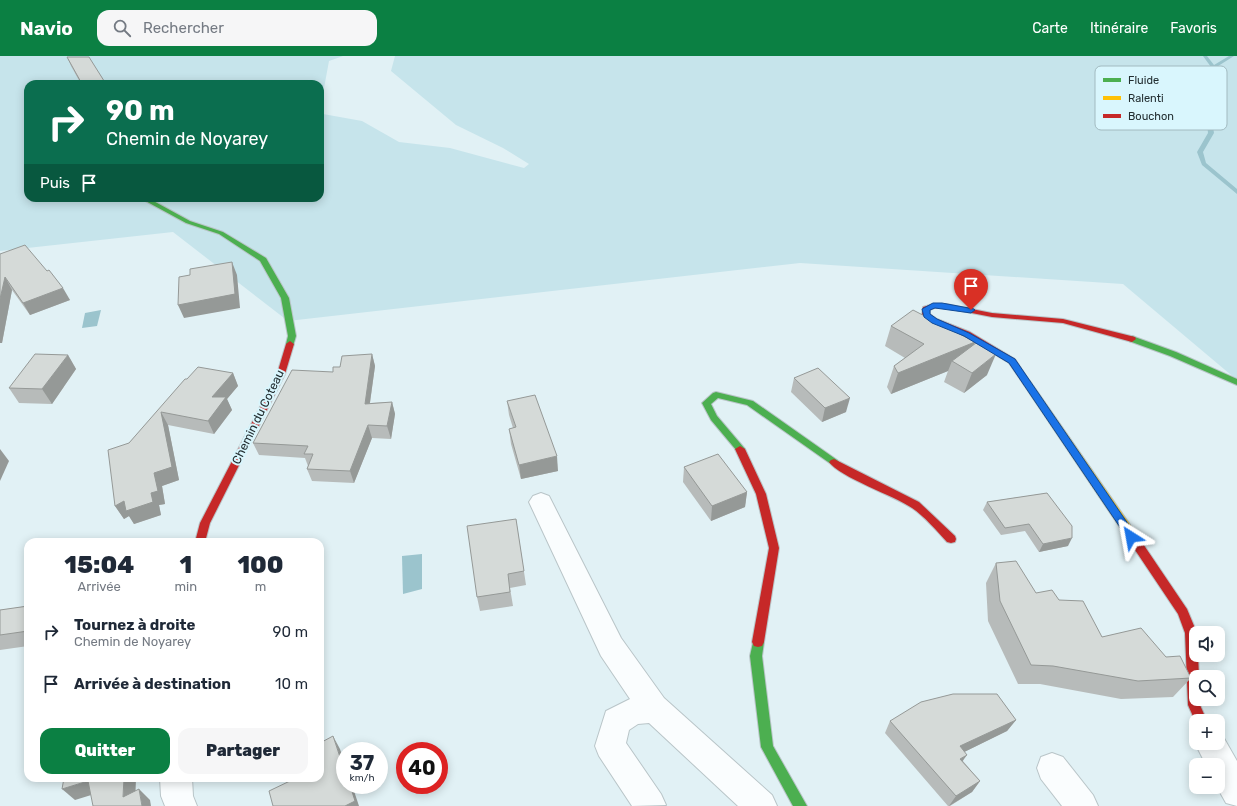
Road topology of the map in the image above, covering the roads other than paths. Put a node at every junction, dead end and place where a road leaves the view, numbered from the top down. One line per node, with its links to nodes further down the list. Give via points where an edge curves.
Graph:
1 (150, 202): 4 (street, Chemin du Coteau, via 188,222 221,233 263,260 285,298 292,336 281,374 205,523)
2 (1237, 382): 7 (street, via 1160,348 1106,330 1062,321 981,313 942,305 933,305 926,309 926,315 934,321 966,334 1012,361 1183,612 1191,633 1194,705)
3 (541, 502): 6 (street, via 611,647)
4 (201, 538)
5 (951, 539): 15 (street, via 916,505 848,471 750,403 716,395 706,402 714,418 743,452 761,494 774,548 756,656 767,747)
6 (654, 708): 12 (street, via 634,711 616,721 610,746); 14 (street)
7 (1198, 714)
8 (1214, 750): 11 (street)
9 (1052, 768): 16 (street)
10 (176, 782): 13 (street)
11 (1237, 792)
12 (650, 804)
13 (181, 806)
14 (761, 806)
15 (800, 806)
16 (1082, 806)

